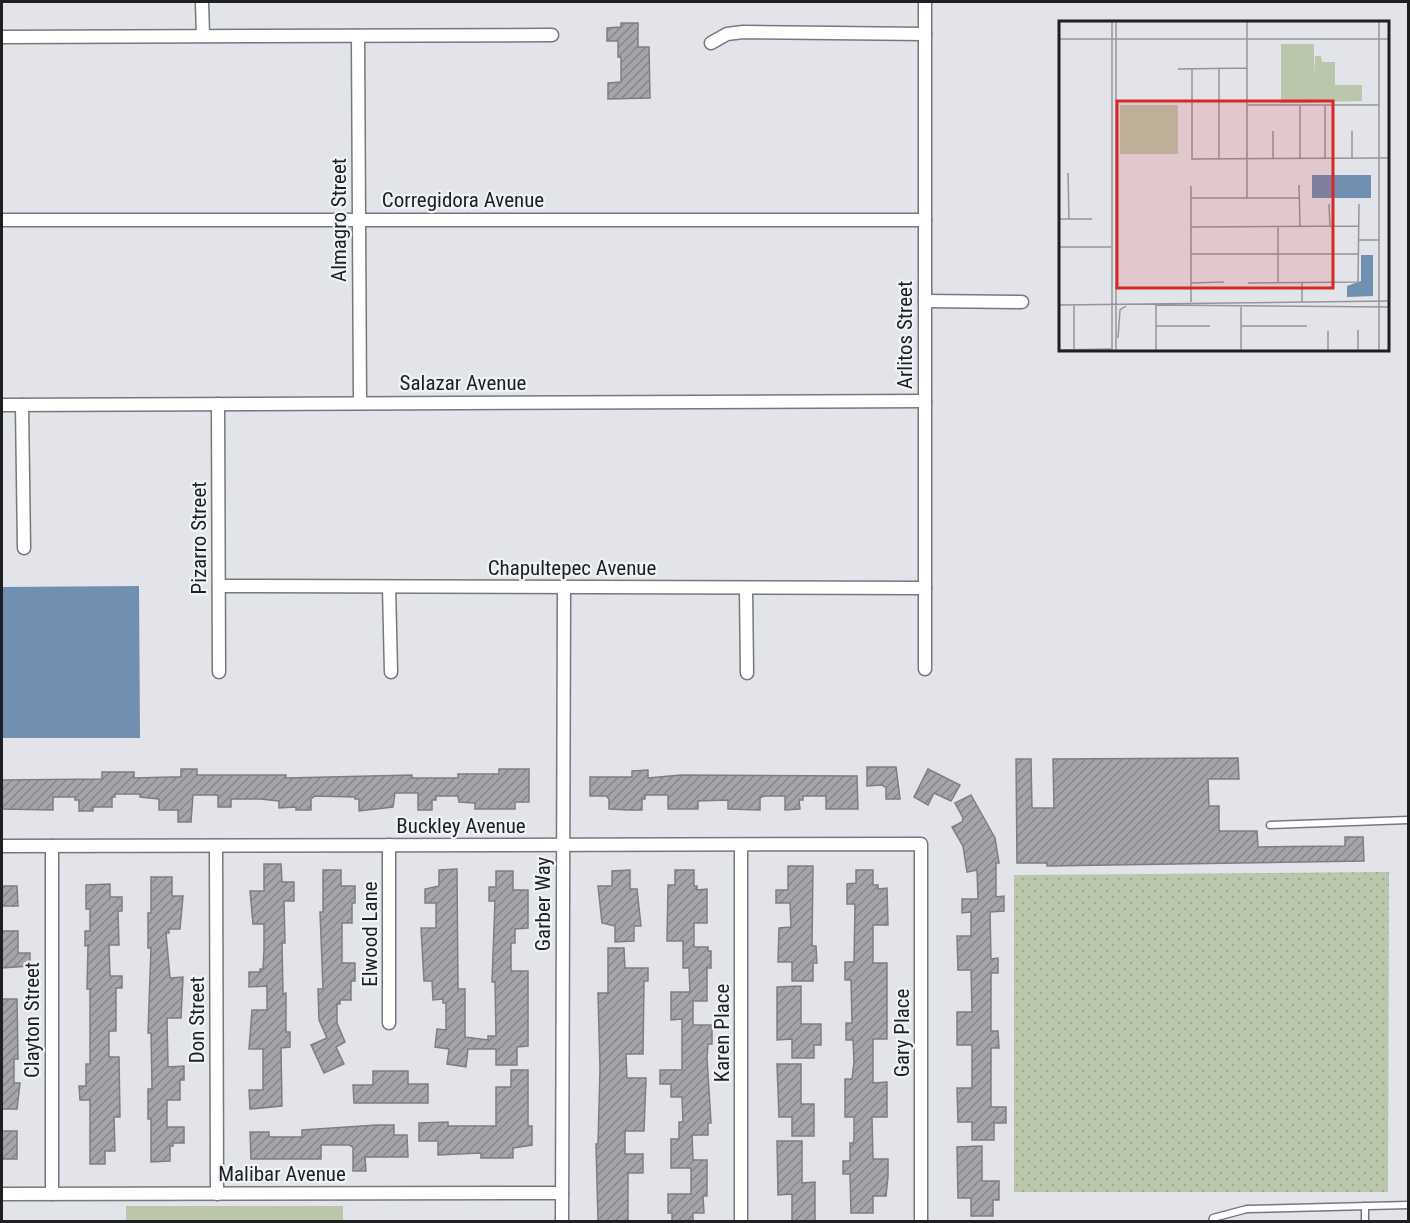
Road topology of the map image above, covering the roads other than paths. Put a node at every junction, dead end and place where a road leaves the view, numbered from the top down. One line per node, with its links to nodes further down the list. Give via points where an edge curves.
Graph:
1 (202, 2): 5 (street)
2 (925, 2): 3 (street, Arlitos Street)
3 (925, 34): 8 (street, via 743,32 726,34); 11 (street, Arlitos Street)
4 (552, 35): 6 (street)
5 (202, 36): 6 (street); 7 (street)
6 (358, 36): 10 (street, Almagro Street)
7 (2, 37)
8 (711, 43)
9 (2, 219): 10 (street, Corregidora Avenue)
10 (359, 220): 11 (street, Corregidora Avenue); 15 (street, Almagro Street)
11 (925, 220): 12 (street, Arlitos Street)
12 (925, 301): 13 (street); 14 (street, Arlitos Street)
13 (1022, 302)
14 (925, 401): 15 (street, Salazar Avenue); 24 (street, Arlitos Street)
15 (360, 403): 16 (street, Salazar Avenue)
16 (218, 404): 18 (street, Salazar Avenue); 20 (street, Pizarro Street)
17 (2, 405): 18 (street, Salazar Avenue)
18 (22, 405): 19 (street)
19 (24, 548)
20 (219, 586): 21 (street, Chapultepec Avenue); 26 (street, Pizarro Street)
21 (389, 586): 22 (street, Chapultepec Avenue); 27 (street)
22 (564, 587): 23 (street, Chapultepec Avenue); 33 (street, Garber Way)
23 (746, 588): 24 (street, Chapultepec Avenue); 28 (street)
24 (925, 588): 25 (street, Arlitos Street)
25 (925, 669)
26 (219, 672)
27 (391, 672)
28 (747, 673)
29 (1408, 820): 30 (lane)
30 (1270, 825)
31 (921, 844): 34 (street, Buckley Avenue); 47 (street, Gary Place)
32 (389, 845): 33 (street, Buckley Avenue); 37 (street, Buckley Avenue); 38 (street, Elwood Lane)
33 (562, 845): 34 (street, Buckley Avenue); 39 (street, Garber Way)
34 (741, 845): 46 (street, Karen Place)
35 (2, 846): 36 (street, Buckley Avenue)
36 (52, 846): 37 (street, Buckley Avenue); 41 (street, Clayton Street)
37 (216, 846): 42 (street, Don Street)
38 (389, 1023)
39 (562, 1193): 42 (street, Malibar Avenue); 45 (street, Garber Way)
40 (2, 1194): 41 (street, Malibar Avenue)
41 (52, 1194): 42 (street, Malibar Avenue)
42 (217, 1194)
43 (1408, 1204): 44 (lane)
44 (1365, 1206): 48 (lane, via 1246,1209); 49 (lane)
45 (562, 1221)
46 (741, 1221)
47 (921, 1221)
48 (1212, 1221)
49 (1365, 1221)

